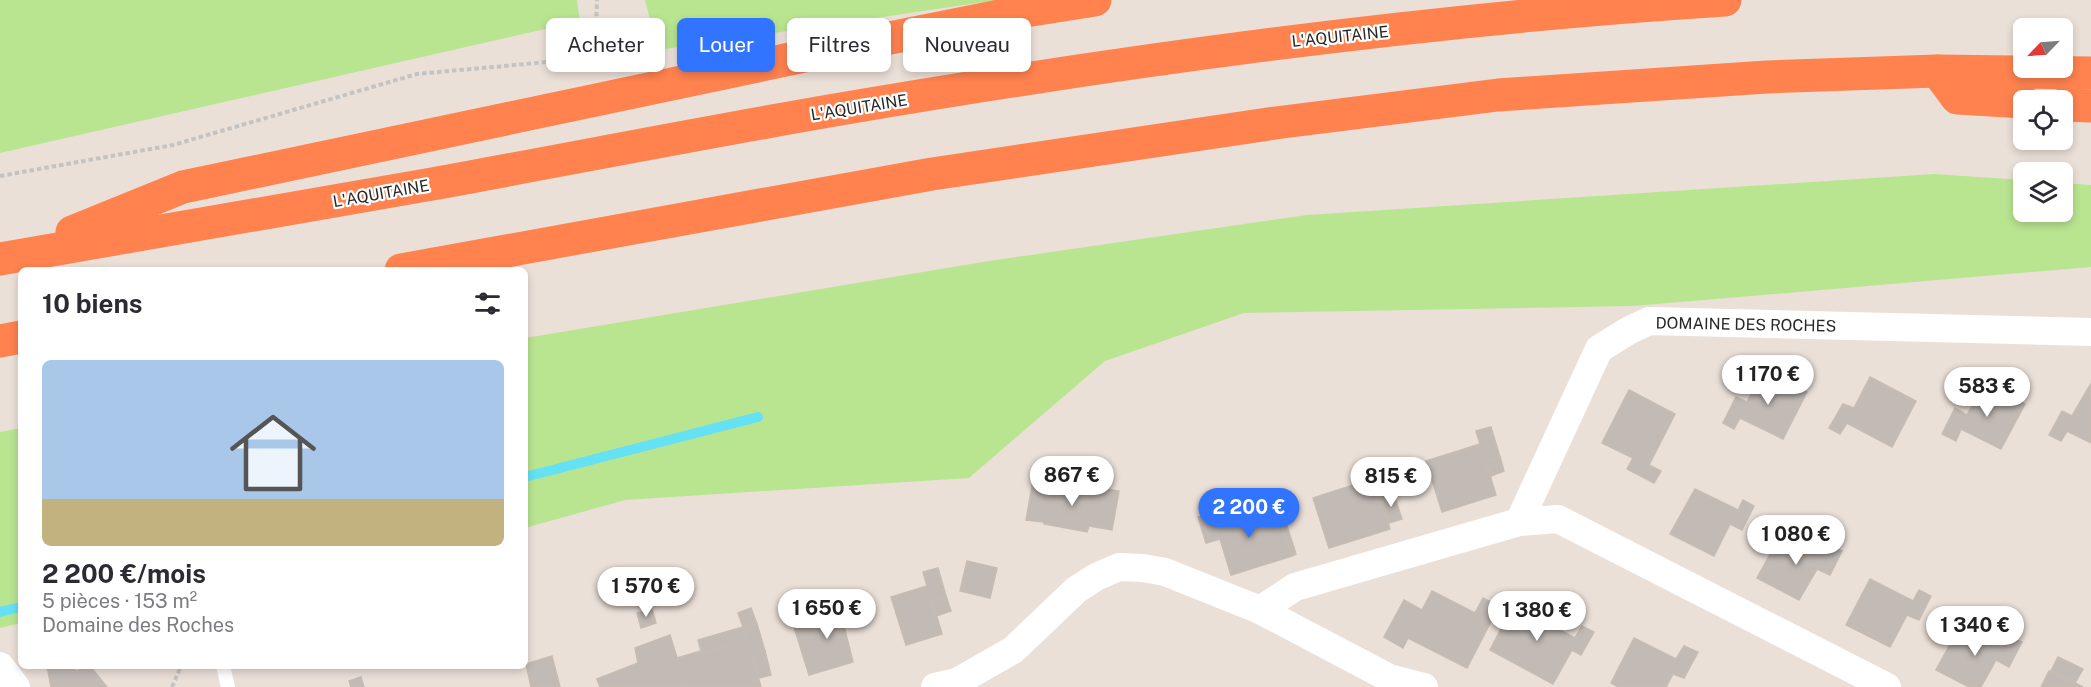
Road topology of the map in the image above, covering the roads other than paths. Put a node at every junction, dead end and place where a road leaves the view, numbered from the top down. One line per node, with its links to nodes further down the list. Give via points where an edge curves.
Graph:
1 (1095, 0): 8 (highway, via 879,40 183,187)
2 (1725, 0): 8 (highway, L'AQUITAINE, via 1616,7 1284,42 1028,80 819,113)
3 (1937, 71): 4 (highway); 5 (highway, via 1957,98); 9 (highway, via 1767,77 1498,95 1275,123 932,174)
4 (2091, 73)
5 (2013, 101)
6 (2073, 105): 7 (highway)
7 (2091, 106)
8 (11, 257)
9 (417, 267)
10 (2091, 332): 13 (street, DOMAINE DES ROCHES, via 1648,321 1599,348)
11 (18, 338): 12 (highway)
12 (0, 341)
13 (1519, 522): 14 (street, via 1295,587); 22 (street, via 1558,519)
14 (1247, 609): 17 (street); 20 (street, via 1166,572 1119,567 1076,590 1013,650 957,682)
15 (0, 666): 18 (street)
16 (224, 669): 19 (lane)
17 (1387, 683): 21 (street)
18 (16, 687)
19 (228, 687)
20 (935, 687)
21 (1424, 687)
22 (1887, 687)

